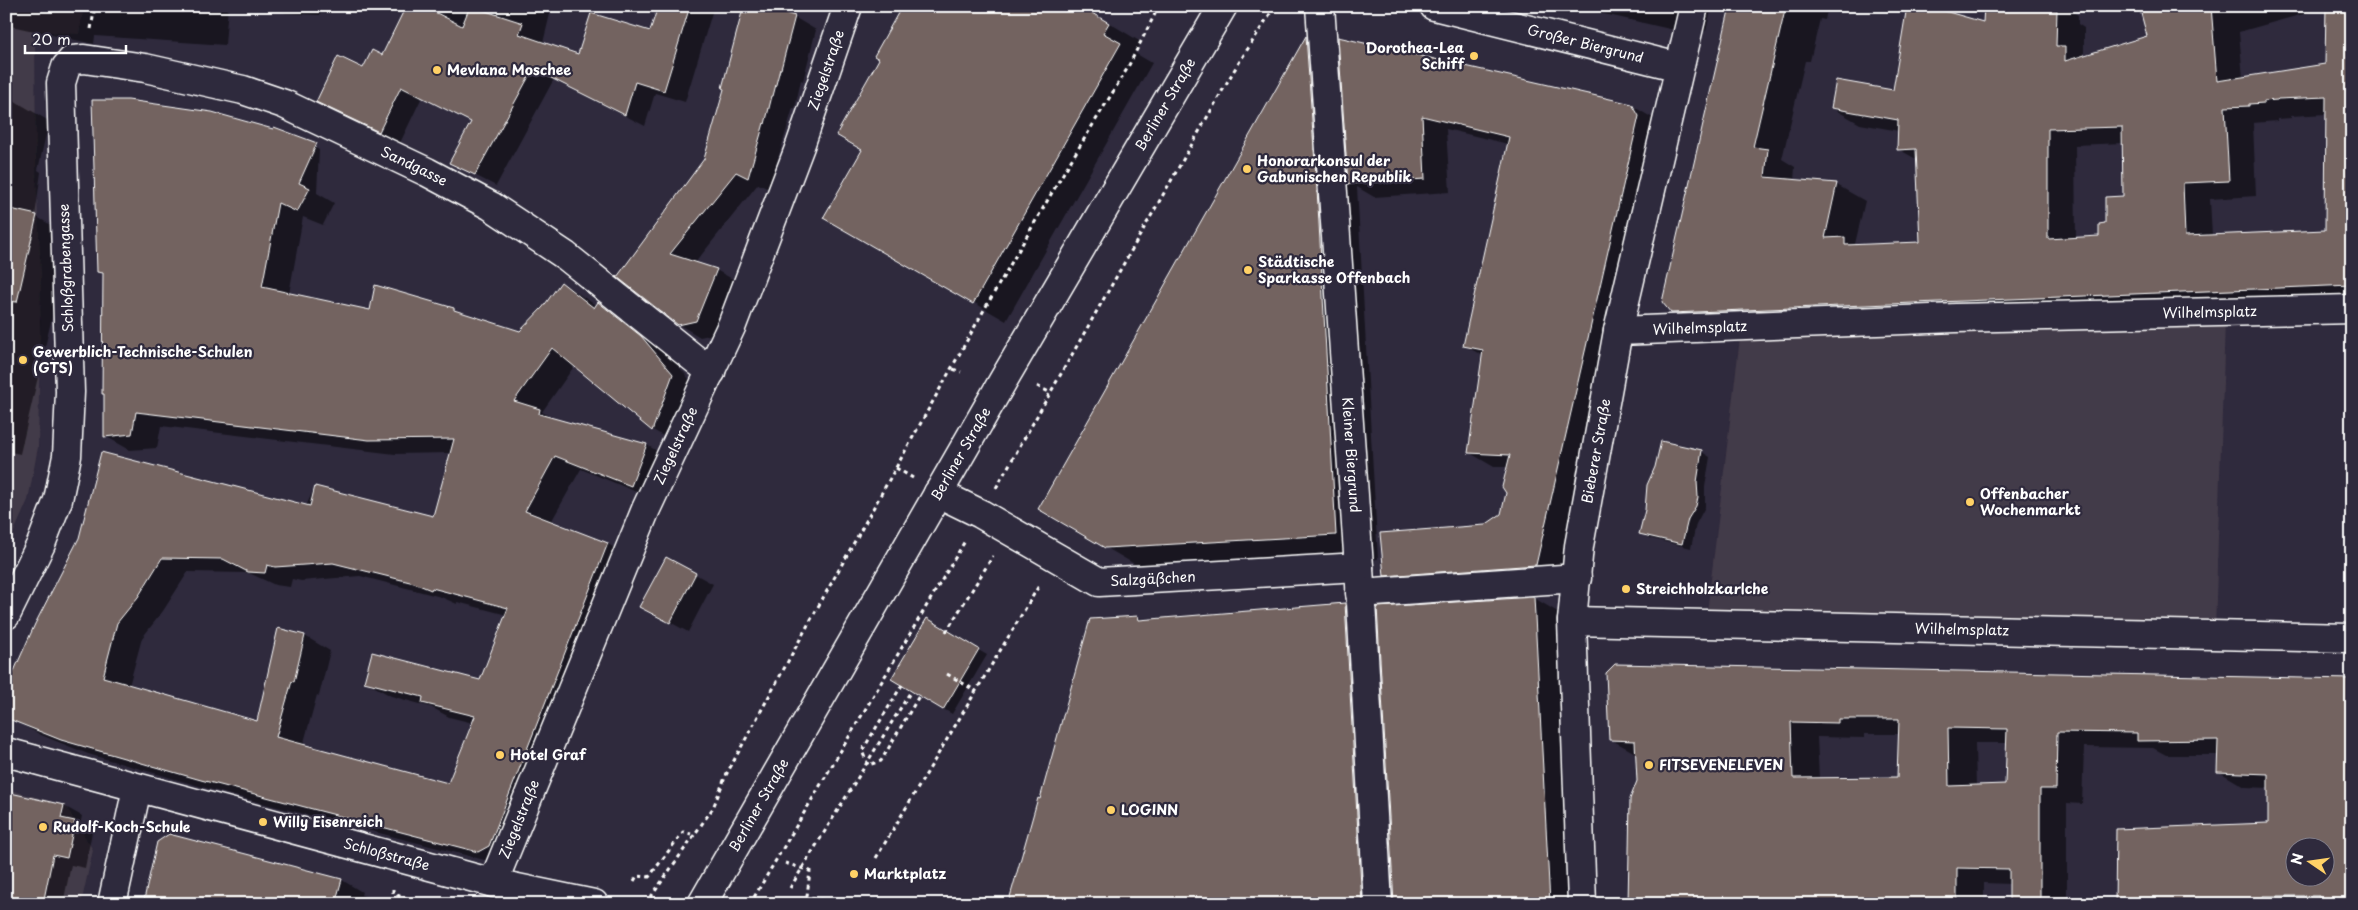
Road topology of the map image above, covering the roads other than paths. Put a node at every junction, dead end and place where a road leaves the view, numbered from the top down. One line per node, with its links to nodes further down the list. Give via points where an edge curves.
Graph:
1 (848, 6): 10 (street, Ziegelstraße, via 800,146)
2 (1222, 6): 11 (street, Berliner Straße)
3 (1320, 6): 13 (street, Kleiner Biergrund)
4 (1434, 6): 7 (street, Großer Biergrund)
5 (1694, 6): 7 (street, Bieberer Straße)
6 (72, 60): 10 (street, Sandgasse, via 145,68 243,90 284,104 427,172 491,206 566,256); 14 (street, Schloßgrabengasse, via 66,67 61,84 70,392 66,456 58,500 41,544)
7 (1679, 67): 9 (street, Bieberer Straße)
8 (2352, 309): 9 (street, Wilhelmsplatz, via 1956,318)
9 (1618, 331): 12 (street, Bieberer Straße, via 1587,494)
10 (711, 372): 19 (street, Ziegelstraße, via 646,509)
11 (938, 494): 13 (street, Salzgäßchen, via 981,514 1100,582); 22 (street, Berliner Straße)
12 (1577, 578): 13 (street, Salzgäßchen); 15 (street, Bieberer Straße)
13 (1360, 580): 23 (street, Kleiner Biergrund)
14 (6, 615)
15 (1572, 621): 16 (street, Wilhelmsplatz); 24 (street, Bieberer Straße)
16 (2352, 638)
17 (6, 752): 18 (street, Schloßstraße)
18 (137, 788): 19 (street, Schloßstraße); 20 (street)
19 (493, 883): 21 (street, Schloßstraße)
20 (112, 904)
21 (594, 904)
22 (702, 904)
23 (1378, 904)
24 (1582, 904)

